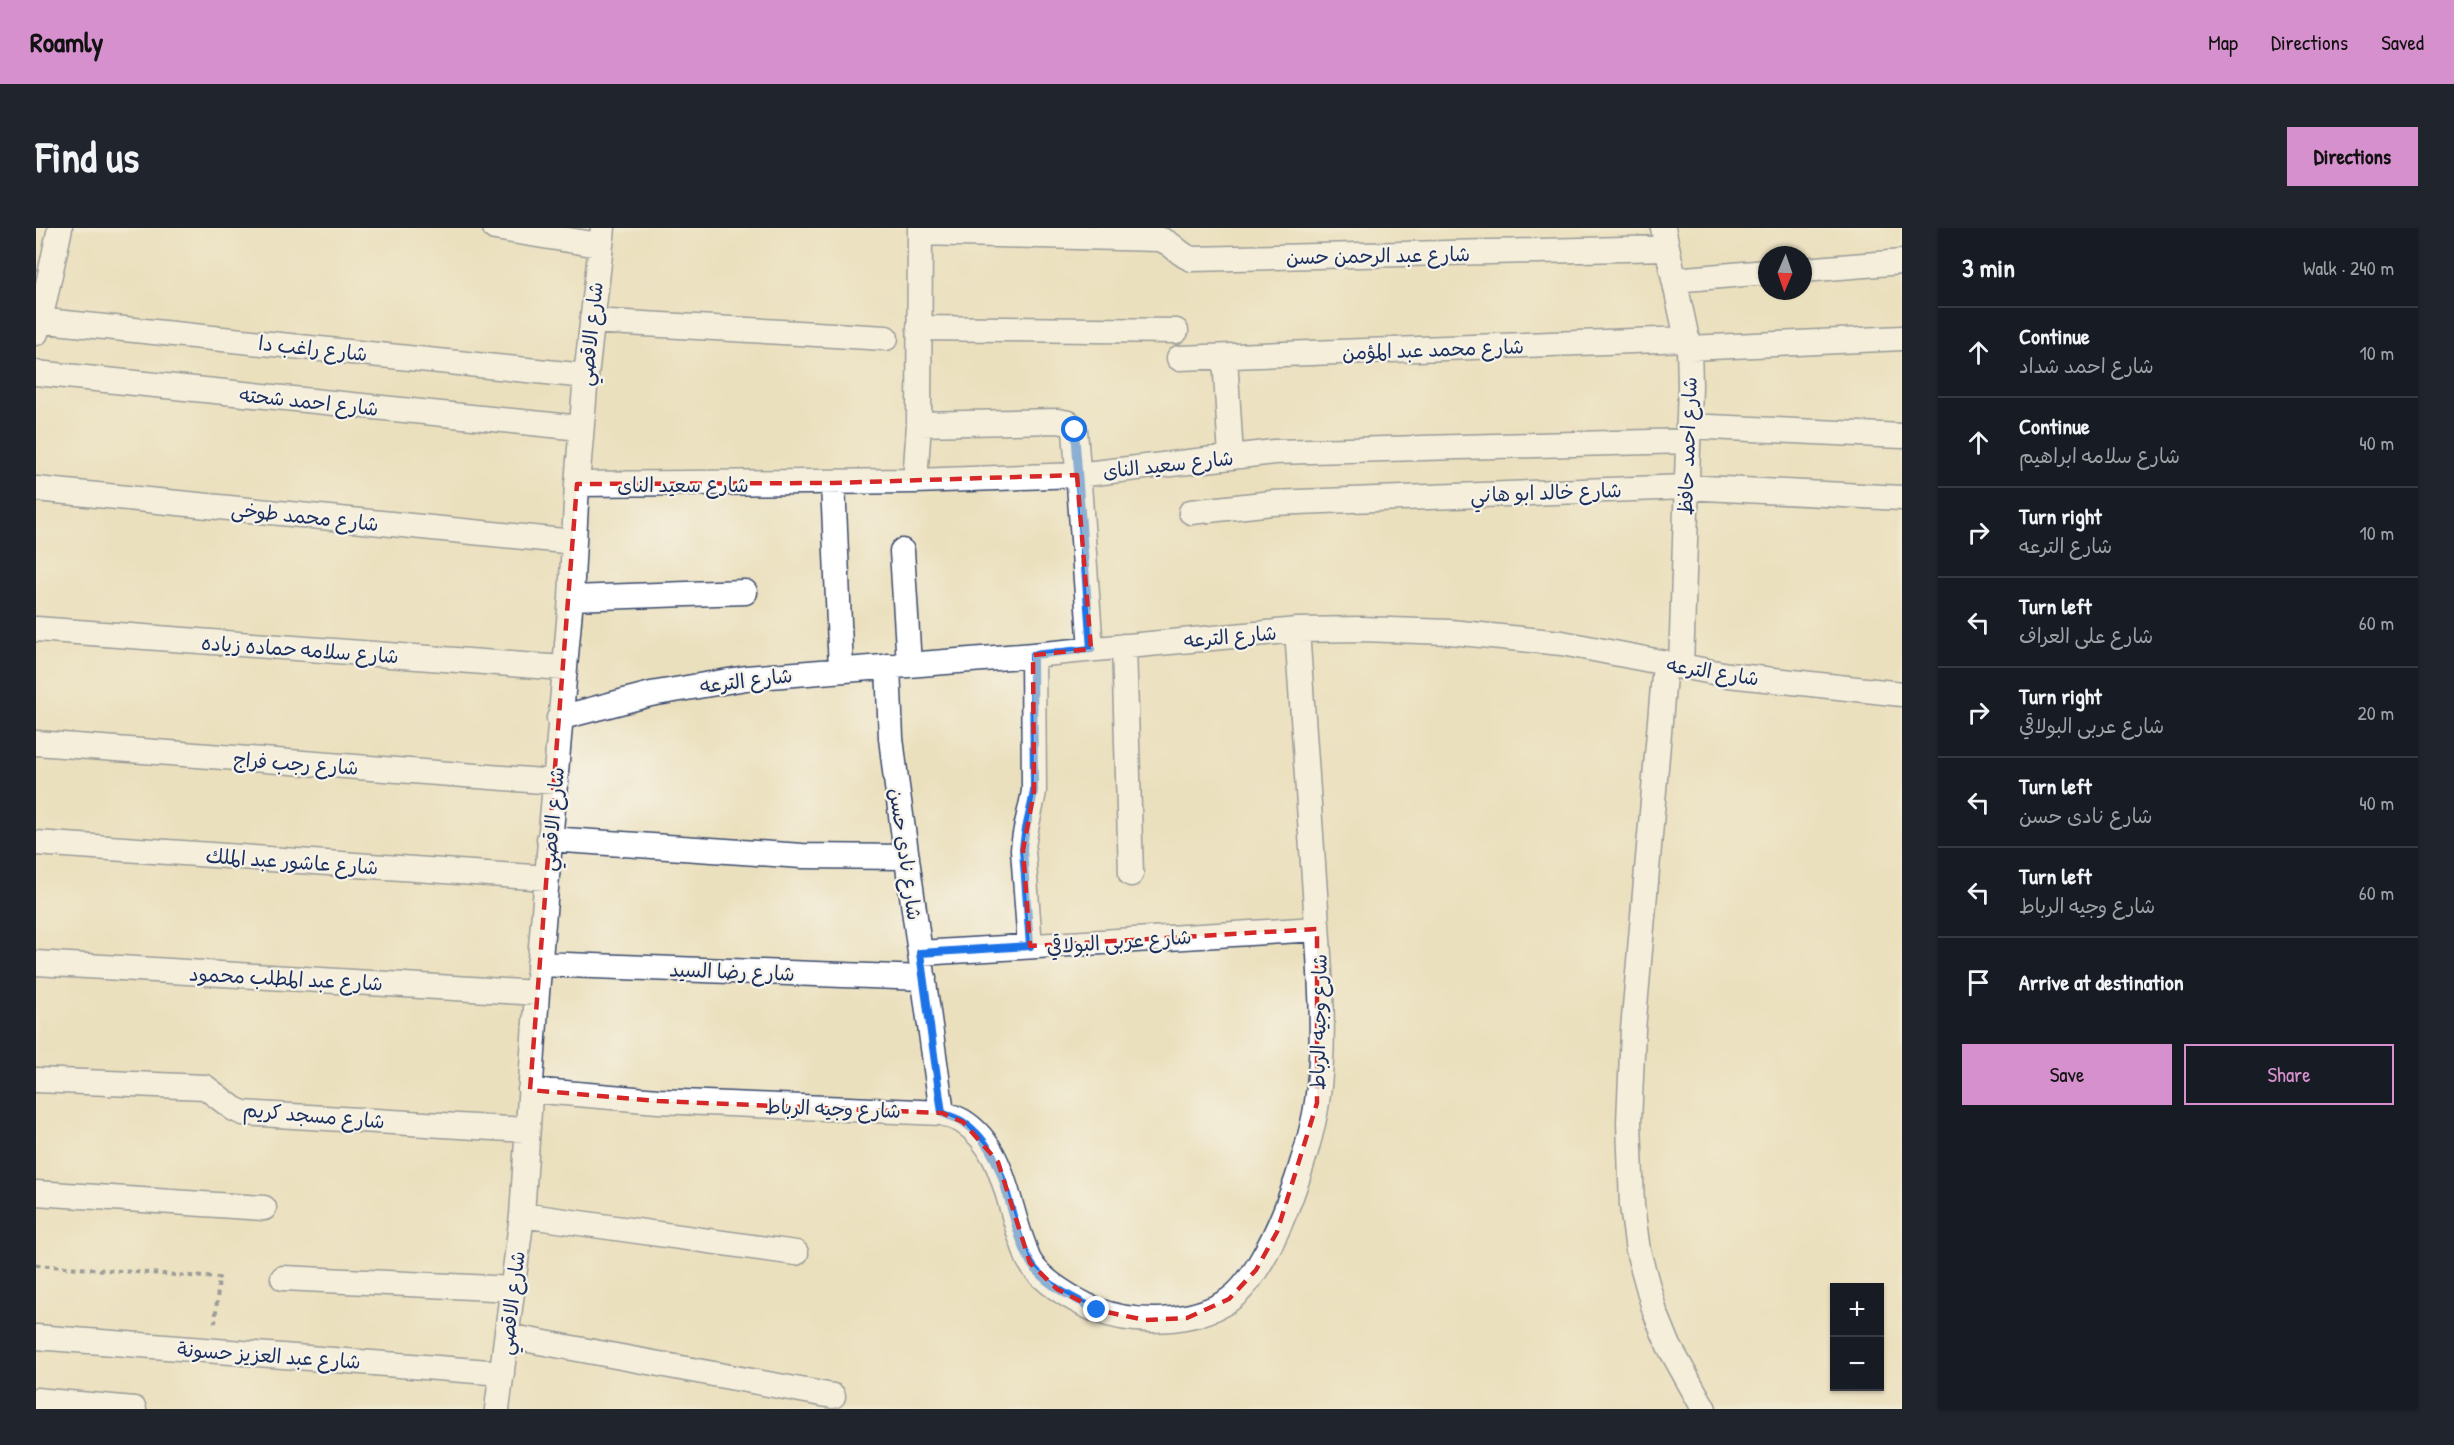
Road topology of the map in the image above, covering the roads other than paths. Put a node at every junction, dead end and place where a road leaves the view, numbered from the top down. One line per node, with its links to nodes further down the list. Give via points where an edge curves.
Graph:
1 (60, 228): 11 (street)
2 (495, 228): 4 (street)
3 (920, 231): 5 (street, شارع عبد الرحمن حسن, via 1159,239 1192,259); 12 (street)
4 (601, 236): 10 (street, شارع الاقصي)
5 (1665, 238): 9 (street, شارع احمد حافظ)
6 (1902, 262): 7 (street)
7 (1812, 269)
8 (1758, 273): 9 (street)
9 (1674, 279): 16 (street, شارع احمد حافظ)
10 (591, 321): 14 (street); 20 (street, شارع الاقصي)
11 (37, 325): 20 (street, شارع راغب دا)
12 (919, 328): 13 (street); 21 (street)
13 (1176, 331)
14 (886, 338)
15 (1902, 338): 16 (street, شارع محمد عبد المؤمن)
16 (1688, 344): 17 (street, شارع محمد عبد المؤمن); 23 (street, شارع احمد حافظ)
17 (1225, 357): 18 (street, شارع محمد عبد المؤمن); 25 (street)
18 (1179, 358)
19 (36, 373): 22 (street, شارع احمد شحته)
20 (586, 376): 22 (street, شارع الاقصي)
21 (919, 424): 26 (street, via 1069,423 1075,430); 27 (street)
22 (581, 428): 29 (street, شارع الاقصي)
23 (1688, 433): 24 (street, شارع سعيد الناى); 25 (street, شارع سعيد الناى); 30 (street, شارع احمد حافظ)
24 (1902, 436)
25 (1231, 457): 26 (street, شارع سعيد الناى)
26 (1077, 475): 27 (street, شارع سعيد الناى); 41 (street)
27 (915, 481): 28 (street, شارع سعيد الناى)
28 (833, 483): 29 (street, شارع سعيد الناى); 46 (street)
29 (577, 484): 34 (street, شارع الاقصي)
30 (1685, 487): 32 (street, شارع خالد ابو هاني); 33 (street, شارع خالد ابو هاني, via 1272,503); 44 (street, شارع احمد حافظ)
31 (36, 489): 34 (street, شارع محمد طوخى)
32 (1902, 498)
33 (1191, 512)
34 (574, 542): 37 (street, شارع الاقصي)
35 (902, 551): 43 (street, شارع نادى حسن)
36 (746, 592): 37 (street)
37 (571, 598): 45 (street, شارع الاقصي)
38 (36, 629): 45 (street, شارع سلامه حماده زياده)
39 (1297, 630): 40 (street, شارع الترعه); 44 (street, شارع الترعه, via 1450,633 1562,644); 56 (street, شارع وجيه الرباط)
40 (1124, 646): 41 (street, شارع الترعه); 54 (street)
41 (1091, 649): 42 (street, شارع الترعه)
42 (1033, 655): 43 (street, شارع الترعه); 57 (street, via 1034,791 1023,835)
43 (899, 665): 46 (street, شارع الترعه); 53 (street, شارع نادى حسن, via 892,748)
44 (1673, 666): 47 (street, شارع الترعه); 80 (street, via 1633,1030 1629,1122 1632,1206 1638,1251 1655,1312 1668,1346)
45 (564, 668): 48 (street, شارع الاقصي)
46 (841, 670): 48 (street, شارع الترعه, via 746,678 651,694)
47 (1902, 694)
48 (559, 718): 50 (street, شارع الاقصي)
49 (36, 743): 50 (street, شارع رجب فراج)
50 (556, 782): 51 (street, شارع الاقصي)
51 (549, 839): 53 (street, via 802,856); 55 (street, شارع الاقصي)
52 (36, 843): 55 (street, شارع عاشور عبد الملك)
53 (908, 857): 58 (street, شارع نادى حسن)
54 (1131, 874)
55 (547, 879): 60 (street, شارع الاقصي)
56 (1317, 929): 57 (street, شارع عربى البولاقي); 65 (street, شارع وجيه الرباط, via 1317,1103 1277,1232 1256,1270 1229,1299 1187,1318 1144,1320 1097,1310 1057,1289 1030,1263 998,1162 963,1122)
57 (1030, 946): 58 (street, شارع عربى البولاقي)
58 (920, 953): 61 (street, شارع نادى حسن)
59 (36, 963): 62 (street, شارع عبد المطلب محمود)
60 (539, 964): 61 (street, شارع رضا السيد); 62 (street, شارع الاقصي)
61 (924, 978): 65 (street, شارع نادى حسن)
62 (537, 993): 64 (street, شارع الاقصي)
63 (36, 1080): 66 (street, شارع مسجد كريم, via 205,1087 243,1113)
64 (530, 1090): 65 (street, شارع وجيه الرباط, via 658,1101); 66 (street, شارع الاقصي)
65 (942, 1113)
66 (527, 1130): 69 (street, شارع الاقصي)
67 (36, 1193): 68 (street)
68 (264, 1208)
69 (522, 1215): 70 (street); 72 (street, شارع الاقصي)
70 (796, 1252)
71 (283, 1278): 72 (street)
72 (513, 1288): 73 (street, شارع الاقصي)
73 (507, 1336): 75 (street, شارع الاقصي); 76 (street)
74 (36, 1337): 75 (street, شارع عبد العزيز حسونة)
75 (502, 1373): 79 (street, شارع الاقصي)
76 (833, 1396)
77 (36, 1400): 78 (street)
78 (134, 1409)
79 (497, 1409)
80 (1704, 1409)

